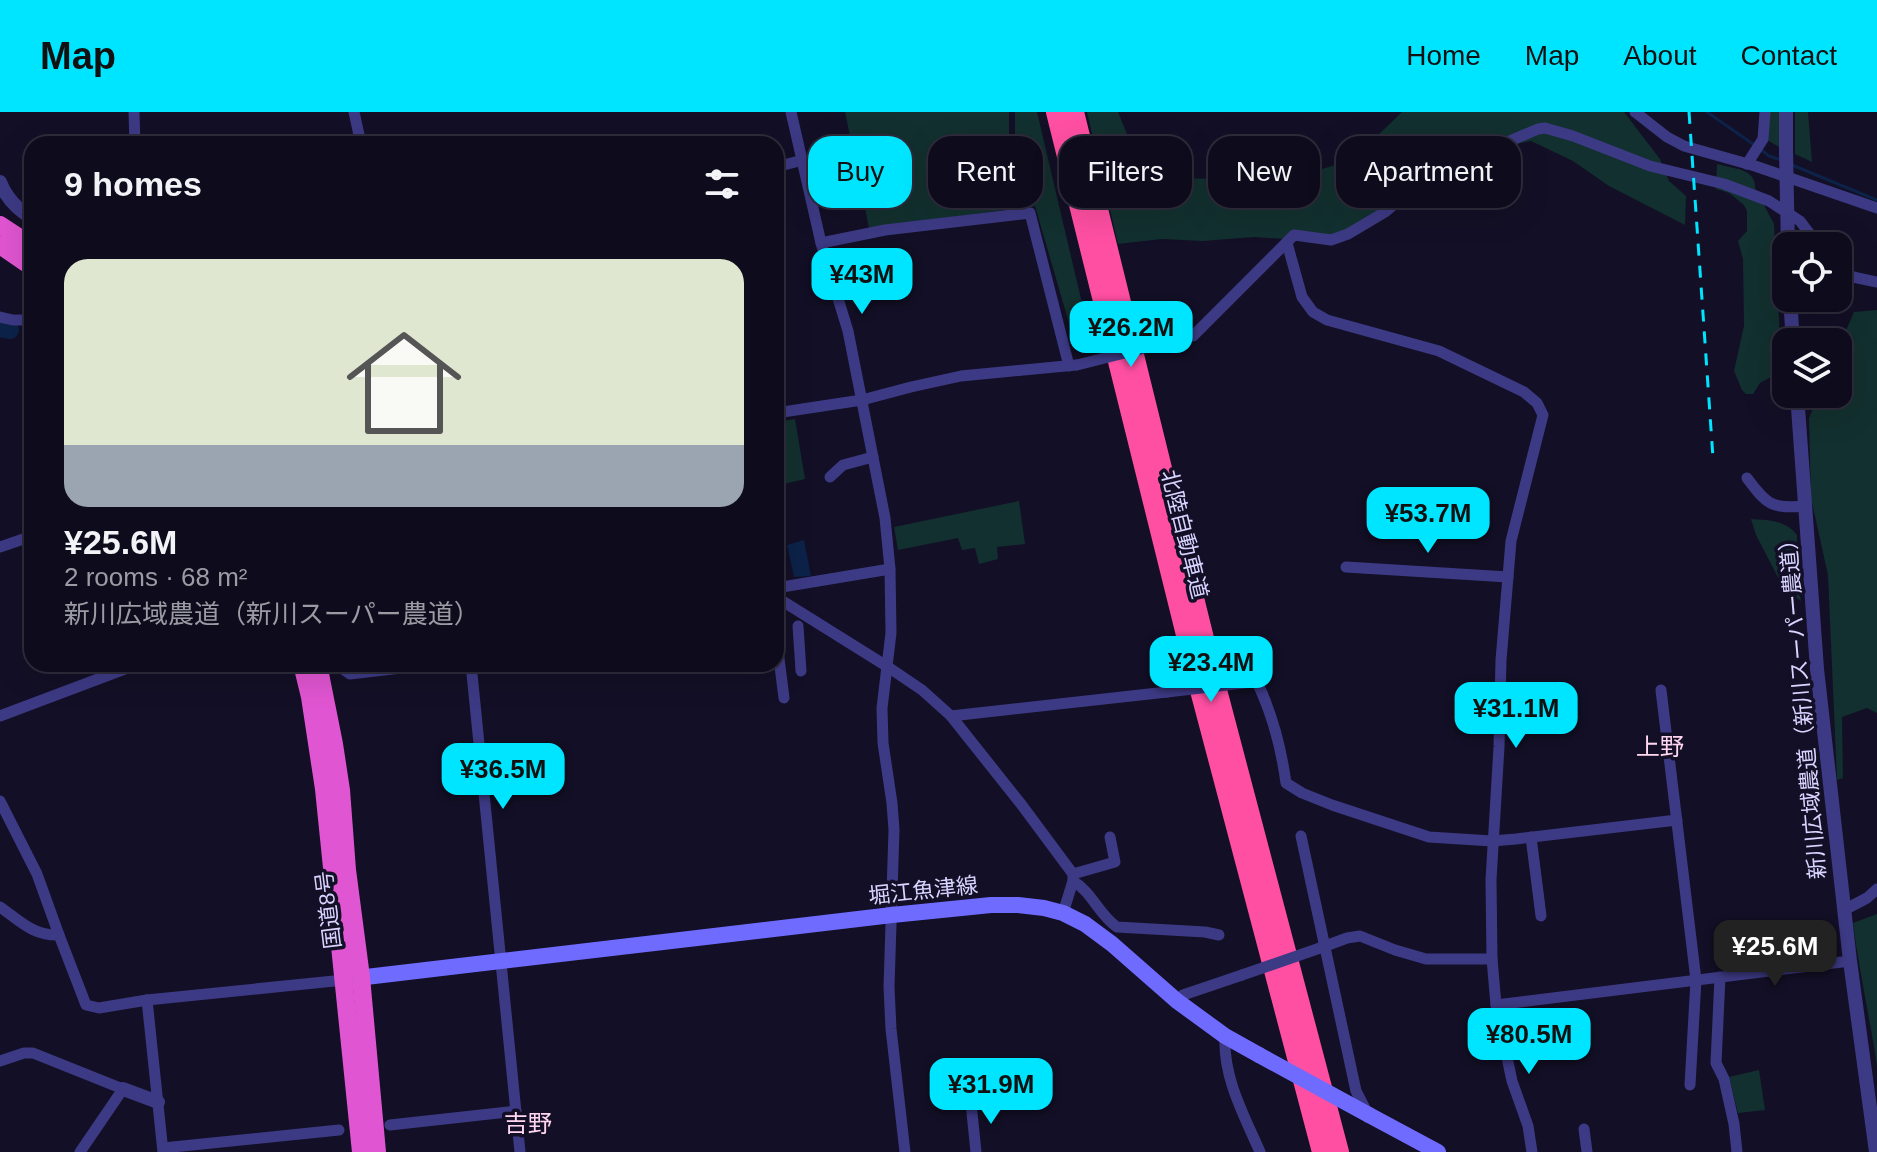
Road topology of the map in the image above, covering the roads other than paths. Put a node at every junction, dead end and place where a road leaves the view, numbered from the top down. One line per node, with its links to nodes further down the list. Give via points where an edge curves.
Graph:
1 (134, 112): 9 (street)
2 (354, 112): 10 (street)
3 (791, 112): 11 (street)
4 (1056, 112): 105 (highway, 北陸自動車道)
5 (1074, 112): 106 (highway, 北陸自動車道, via 1217,690)
6 (1635, 112): 12 (street, via 1684,146)
7 (1765, 112): 12 (street, via 1763,139)
8 (1786, 112): 15 (street, bridge)
9 (135, 136)
10 (359, 136)
11 (803, 160): 13 (street); 22 (street)
12 (1747, 164): 16 (street)
13 (784, 165)
14 (0, 182): 17 (street)
15 (1786, 207): 19 (street); 20 (street); 23 (street, via 1545,128 1452,159 1348,234 1331,240 1294,235)
16 (1877, 208)
17 (24, 214)
18 (0, 225): 21 (highway)
19 (1787, 232)
20 (1808, 232)
21 (24, 241)
22 (821, 243): 30 (street, via 1030,213); 31 (street)
23 (1287, 243): 30 (street, bridge, via 1193,336); 42 (street, via 1302,297 1313,312 1439,351 1537,403 1543,415 1511,541)
24 (0, 245): 25 (highway)
25 (24, 262)
26 (1852, 276): 27 (street)
27 (1877, 282)
28 (0, 317): 29 (street)
29 (24, 320)
30 (1073, 365): 31 (street, via 961,376)
31 (862, 400): 33 (street); 34 (street)
32 (1798, 408): 37 (street, 新川広域農道（新川スーパー農道）)
33 (784, 412)
34 (873, 457): 35 (street, via 843,465); 41 (street)
35 (830, 477)
36 (1747, 478): 37 (street, via 1770,504)
37 (1805, 506): 70 (street, 新川広域農道（新川スーパー農道）)
38 (24, 539): 39 (street)
39 (0, 547)
40 (1346, 567): 42 (street)
41 (890, 569): 43 (street); 48 (street)
42 (1508, 577): 66 (street)
43 (784, 587)
44 (784, 602): 45 (street)
45 (810, 617): 46 (street); 48 (street)
46 (798, 626): 47 (street); 49 (street)
47 (784, 630)
48 (888, 667): 60 (street); 72 (street, via 882,708 893,816)
49 (801, 671)
50 (100, 672): 59 (street)
51 (304, 672): 81 (highway, 国道8号)
52 (320, 672): 81 (highway, 国道8号, via 341,790)
53 (347, 672): 54 (street)
54 (367, 672)
55 (472, 672): 78 (street)
56 (781, 672): 58 (street)
57 (1661, 690): 62 (street)
58 (784, 698)
59 (0, 716)
60 (951, 716): 66 (street, bridge, via 1257,682 1281,747 1286,783 1332,805 1429,837); 67 (street)
61 (1, 806): 74 (street, via 37,874)
62 (1677, 820): 65 (street); 82 (street)
63 (1301, 836): 76 (street)
64 (1110, 837): 67 (street, via 1115,862)
65 (1531, 837): 66 (street); 73 (street)
66 (1492, 841): 77 (street)
67 (1073, 878): 71 (street); 75 (street, via 1117,927)
68 (1877, 889): 70 (street)
69 (0, 907): 74 (street, via 33,932)
70 (1844, 910): 79 (street, 新川広域農道（新川スーパー農道）)
71 (1063, 913): 72 (main road, 堀江魚津線, via 991,905); 84 (main road, 堀江魚津線, via 1112,944)
72 (892, 915): 78 (main road, 堀江魚津線); 102 (street, via 891,1029)
73 (1541, 916)
74 (59, 935): 83 (street, via 86,1005 99,1008)
75 (1219, 935)
76 (1322, 947): 77 (street, via 1360,936 1426,959); 84 (street, bridge); 93 (street, via 1356,1091)
77 (1492, 959): 85 (street)
78 (500, 961): 81 (main road, 堀江魚津線); 92 (street)
79 (1850, 961): 80 (street); 111 (street, 新川広域農道（新川スーパー農道）)
80 (1720, 977): 82 (street); 110 (street, via 1716,1063 1724,1079)
81 (352, 979): 83 (street); 99 (highway, 国道8号); 100 (highway, 国道8号)
82 (1696, 980): 85 (street); 88 (street)
83 (147, 1000): 90 (street)
84 (1177, 1001): 86 (main road, 堀江魚津線)
85 (1496, 1005): 108 (street)
86 (1225, 1036): 93 (main road, 堀江魚津線, bridge); 104 (street, via 1231,1084)
87 (0, 1061): 89 (street, via 33,1053)
88 (1690, 1085)
89 (123, 1089): 90 (street); 98 (street)
90 (158, 1102): 97 (street)
91 (971, 1103): 103 (street)
92 (516, 1111): 94 (street); 101 (street)
93 (1369, 1115): 107 (main road, 堀江魚津線)
94 (390, 1125)
95 (1584, 1129): 109 (street)
96 (339, 1130): 97 (street)
97 (163, 1150)
98 (80, 1152)
99 (361, 1152)
100 (377, 1152)
101 (520, 1152)
102 (905, 1152)
103 (976, 1152)
104 (1260, 1152)
105 (1322, 1152)
106 (1339, 1152)
107 (1438, 1152)
108 (1532, 1152)
109 (1587, 1152)
110 (1737, 1152)
111 (1876, 1152)

